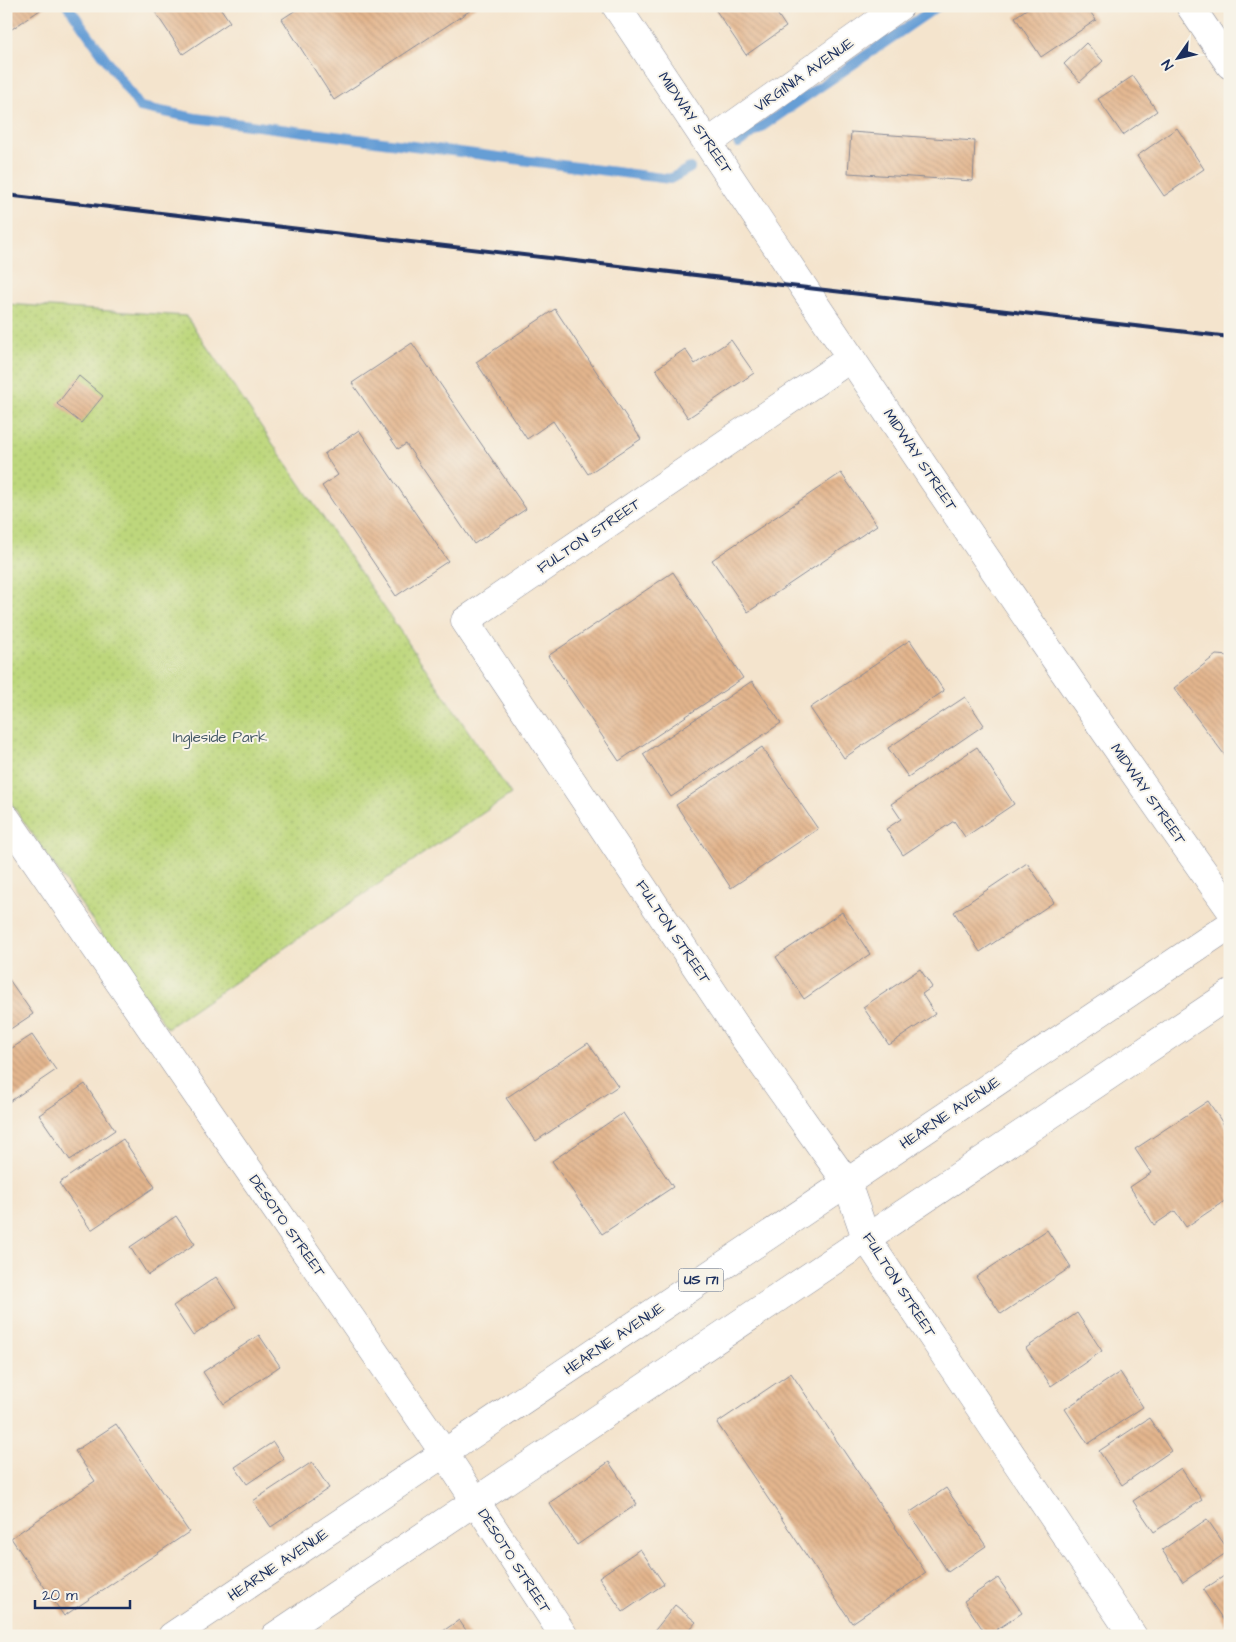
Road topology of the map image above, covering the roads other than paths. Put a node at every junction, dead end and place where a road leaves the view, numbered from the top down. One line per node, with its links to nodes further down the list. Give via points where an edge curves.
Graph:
1 (616, 6): 5 (street, MIDWAY STREET)
2 (900, 6): 5 (street, VIRGINIA AVENUE)
3 (1190, 6): 4 (street)
4 (1230, 65)
5 (708, 143): 6 (street, MIDWAY STREET)
6 (852, 358): 8 (street, MIDWAY STREET, via 1130,769); 11 (street, FULTON STREET, via 465,621 737,1028)
7 (6, 818): 13 (street, DESOTO STREET)
8 (1230, 909)
9 (1230, 925): 11 (street, HEARNE AVENUE / US 171)
10 (1230, 994): 12 (street)
11 (846, 1183): 12 (street, FULTON STREET); 13 (street, HEARNE AVENUE / US 171)
12 (866, 1238): 14 (street); 18 (street, FULTON STREET)
13 (444, 1453): 14 (street, DESOTO STREET); 15 (street, HEARNE AVENUE / US 171)
14 (475, 1502): 16 (street); 17 (street, DESOTO STREET)
15 (172, 1636)
16 (275, 1636)
17 (564, 1636)
18 (1133, 1636)

